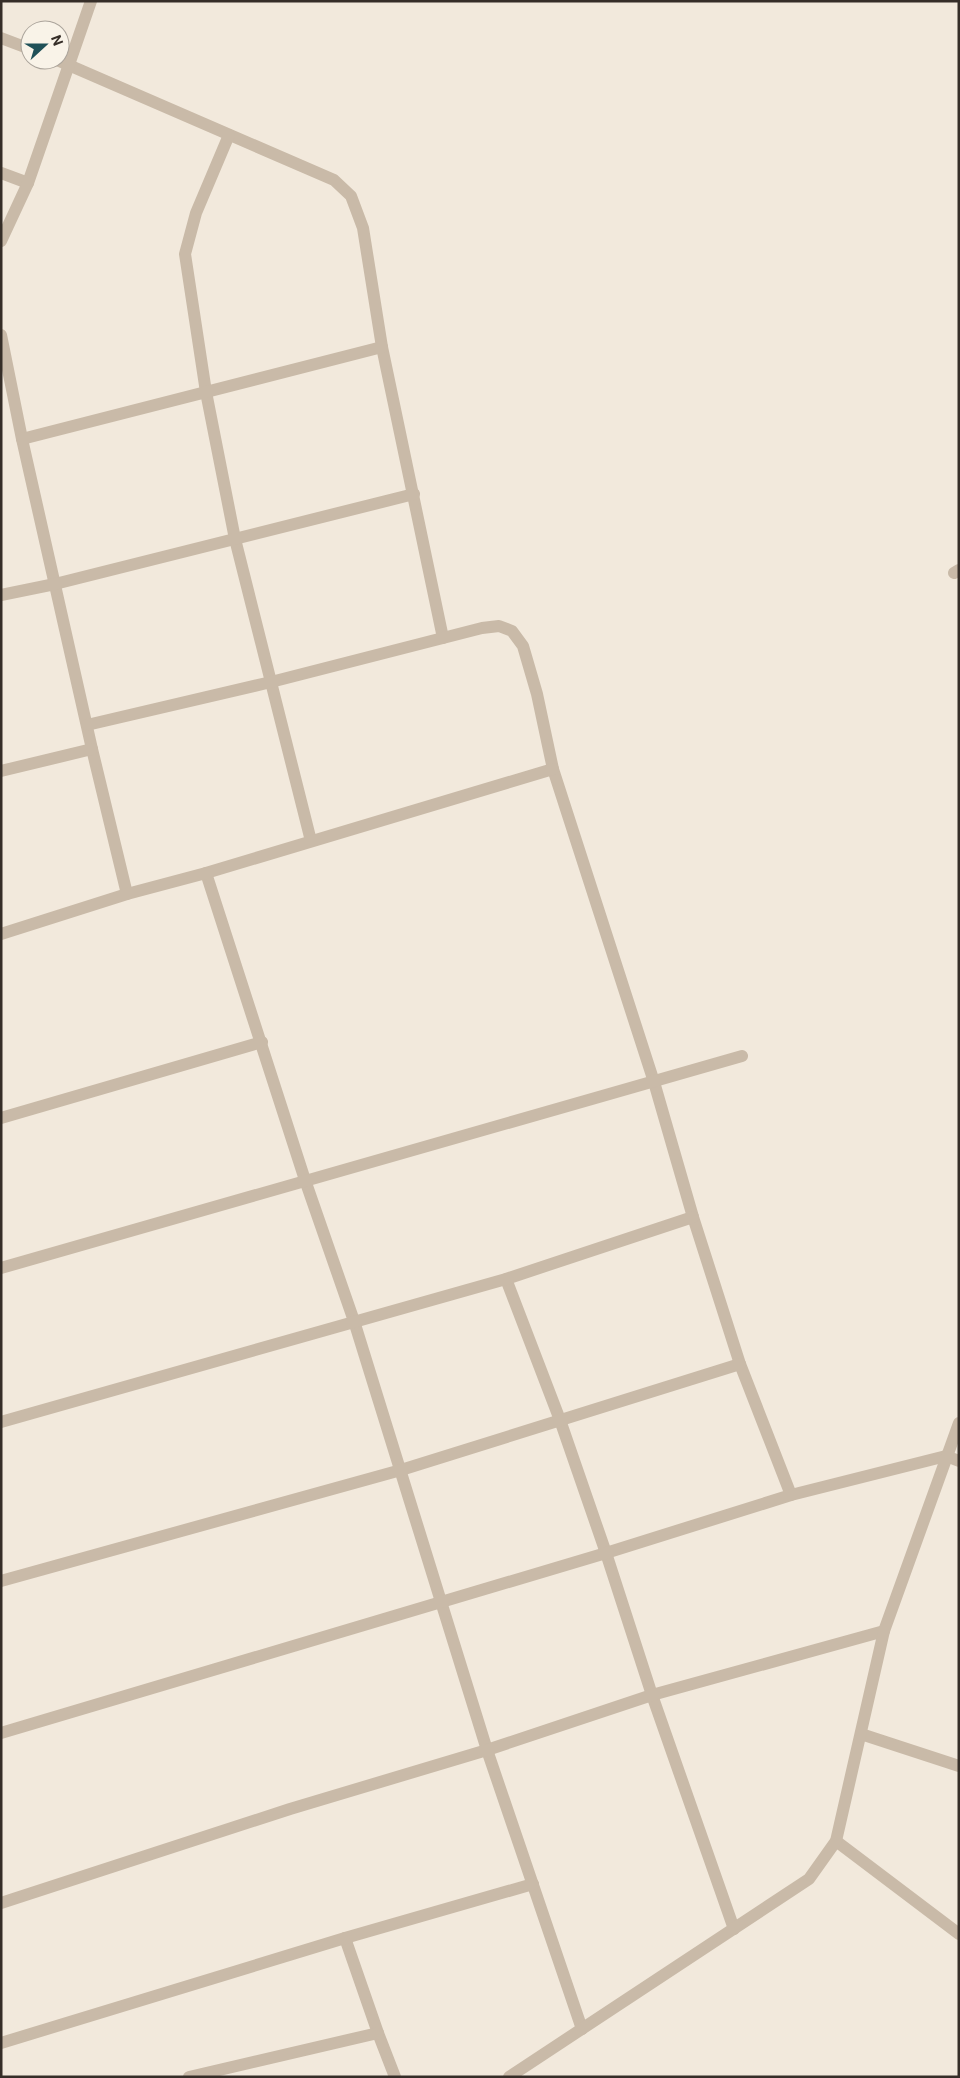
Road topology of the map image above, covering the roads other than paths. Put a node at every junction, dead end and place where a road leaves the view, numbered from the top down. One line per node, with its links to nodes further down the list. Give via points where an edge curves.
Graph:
1 (91, 1): 4 (street)
2 (1, 38): 3 (street)
3 (20, 45)
4 (70, 62)
5 (70, 65): 7 (street)
6 (67, 70): 9 (street)
7 (230, 135): 12 (street, via 334,180 351,196 363,228); 14 (street, via 196,213 185,254)
8 (1, 173): 9 (street)
9 (28, 183): 10 (street)
10 (1, 241)
11 (1, 335): 13 (street)
12 (382, 347): 14 (street); 16 (street)
13 (3, 358): 15 (street)
14 (206, 392): 15 (street); 17 (street)
15 (22, 439): 18 (street)
16 (414, 494): 17 (street); 20 (street)
17 (235, 539): 18 (street); 21 (street)
18 (55, 584): 19 (street); 22 (street)
19 (1, 595)
20 (443, 638): 21 (street); 24 (street, via 498,626 512,631 524,646)
21 (271, 682): 22 (street); 26 (street)
22 (87, 725): 23 (street)
23 (92, 749): 25 (street); 28 (street)
24 (553, 769): 26 (street); 32 (street)
25 (1, 771)
26 (311, 841): 27 (street)
27 (206, 873): 28 (street); 30 (street)
28 (128, 894): 29 (street)
29 (1, 934)
30 (262, 1042): 33 (street); 34 (street)
31 (742, 1056): 32 (street)
32 (654, 1082): 34 (street); 35 (street)
33 (1, 1118)
34 (305, 1180): 36 (street); 38 (street)
35 (693, 1218): 37 (street); 39 (street)
36 (1, 1268)
37 (506, 1279): 38 (street); 40 (street)
38 (354, 1321): 41 (street); 45 (street)
39 (740, 1364): 40 (street); 46 (street)
40 (560, 1420): 45 (street); 47 (street)
41 (1, 1422)
42 (959, 1423): 43 (street)
43 (946, 1456): 44 (street); 46 (street); 50 (street)
44 (959, 1461)
45 (401, 1470): 48 (street); 49 (street)
46 (790, 1495): 47 (street)
47 (606, 1553): 49 (street); 51 (street)
48 (1, 1581)
49 (440, 1601): 52 (street); 54 (street)
50 (884, 1631): 51 (street); 53 (street)
51 (652, 1695): 54 (street); 59 (street)
52 (1, 1733)
53 (861, 1734): 55 (street); 56 (street)
54 (487, 1750): 57 (street); 58 (street)
55 (959, 1766)
56 (836, 1841): 59 (street, via 809,1879); 60 (street)
57 (533, 1884): 61 (street); 62 (street)
58 (1, 1902)
59 (734, 1929): 62 (street)
60 (959, 1934)
61 (345, 1938): 63 (street); 64 (street)
62 (582, 2029): 67 (street)
63 (378, 2033): 65 (street); 66 (street)
64 (1, 2044)
65 (189, 2077)
66 (395, 2077)
67 (509, 2077)

